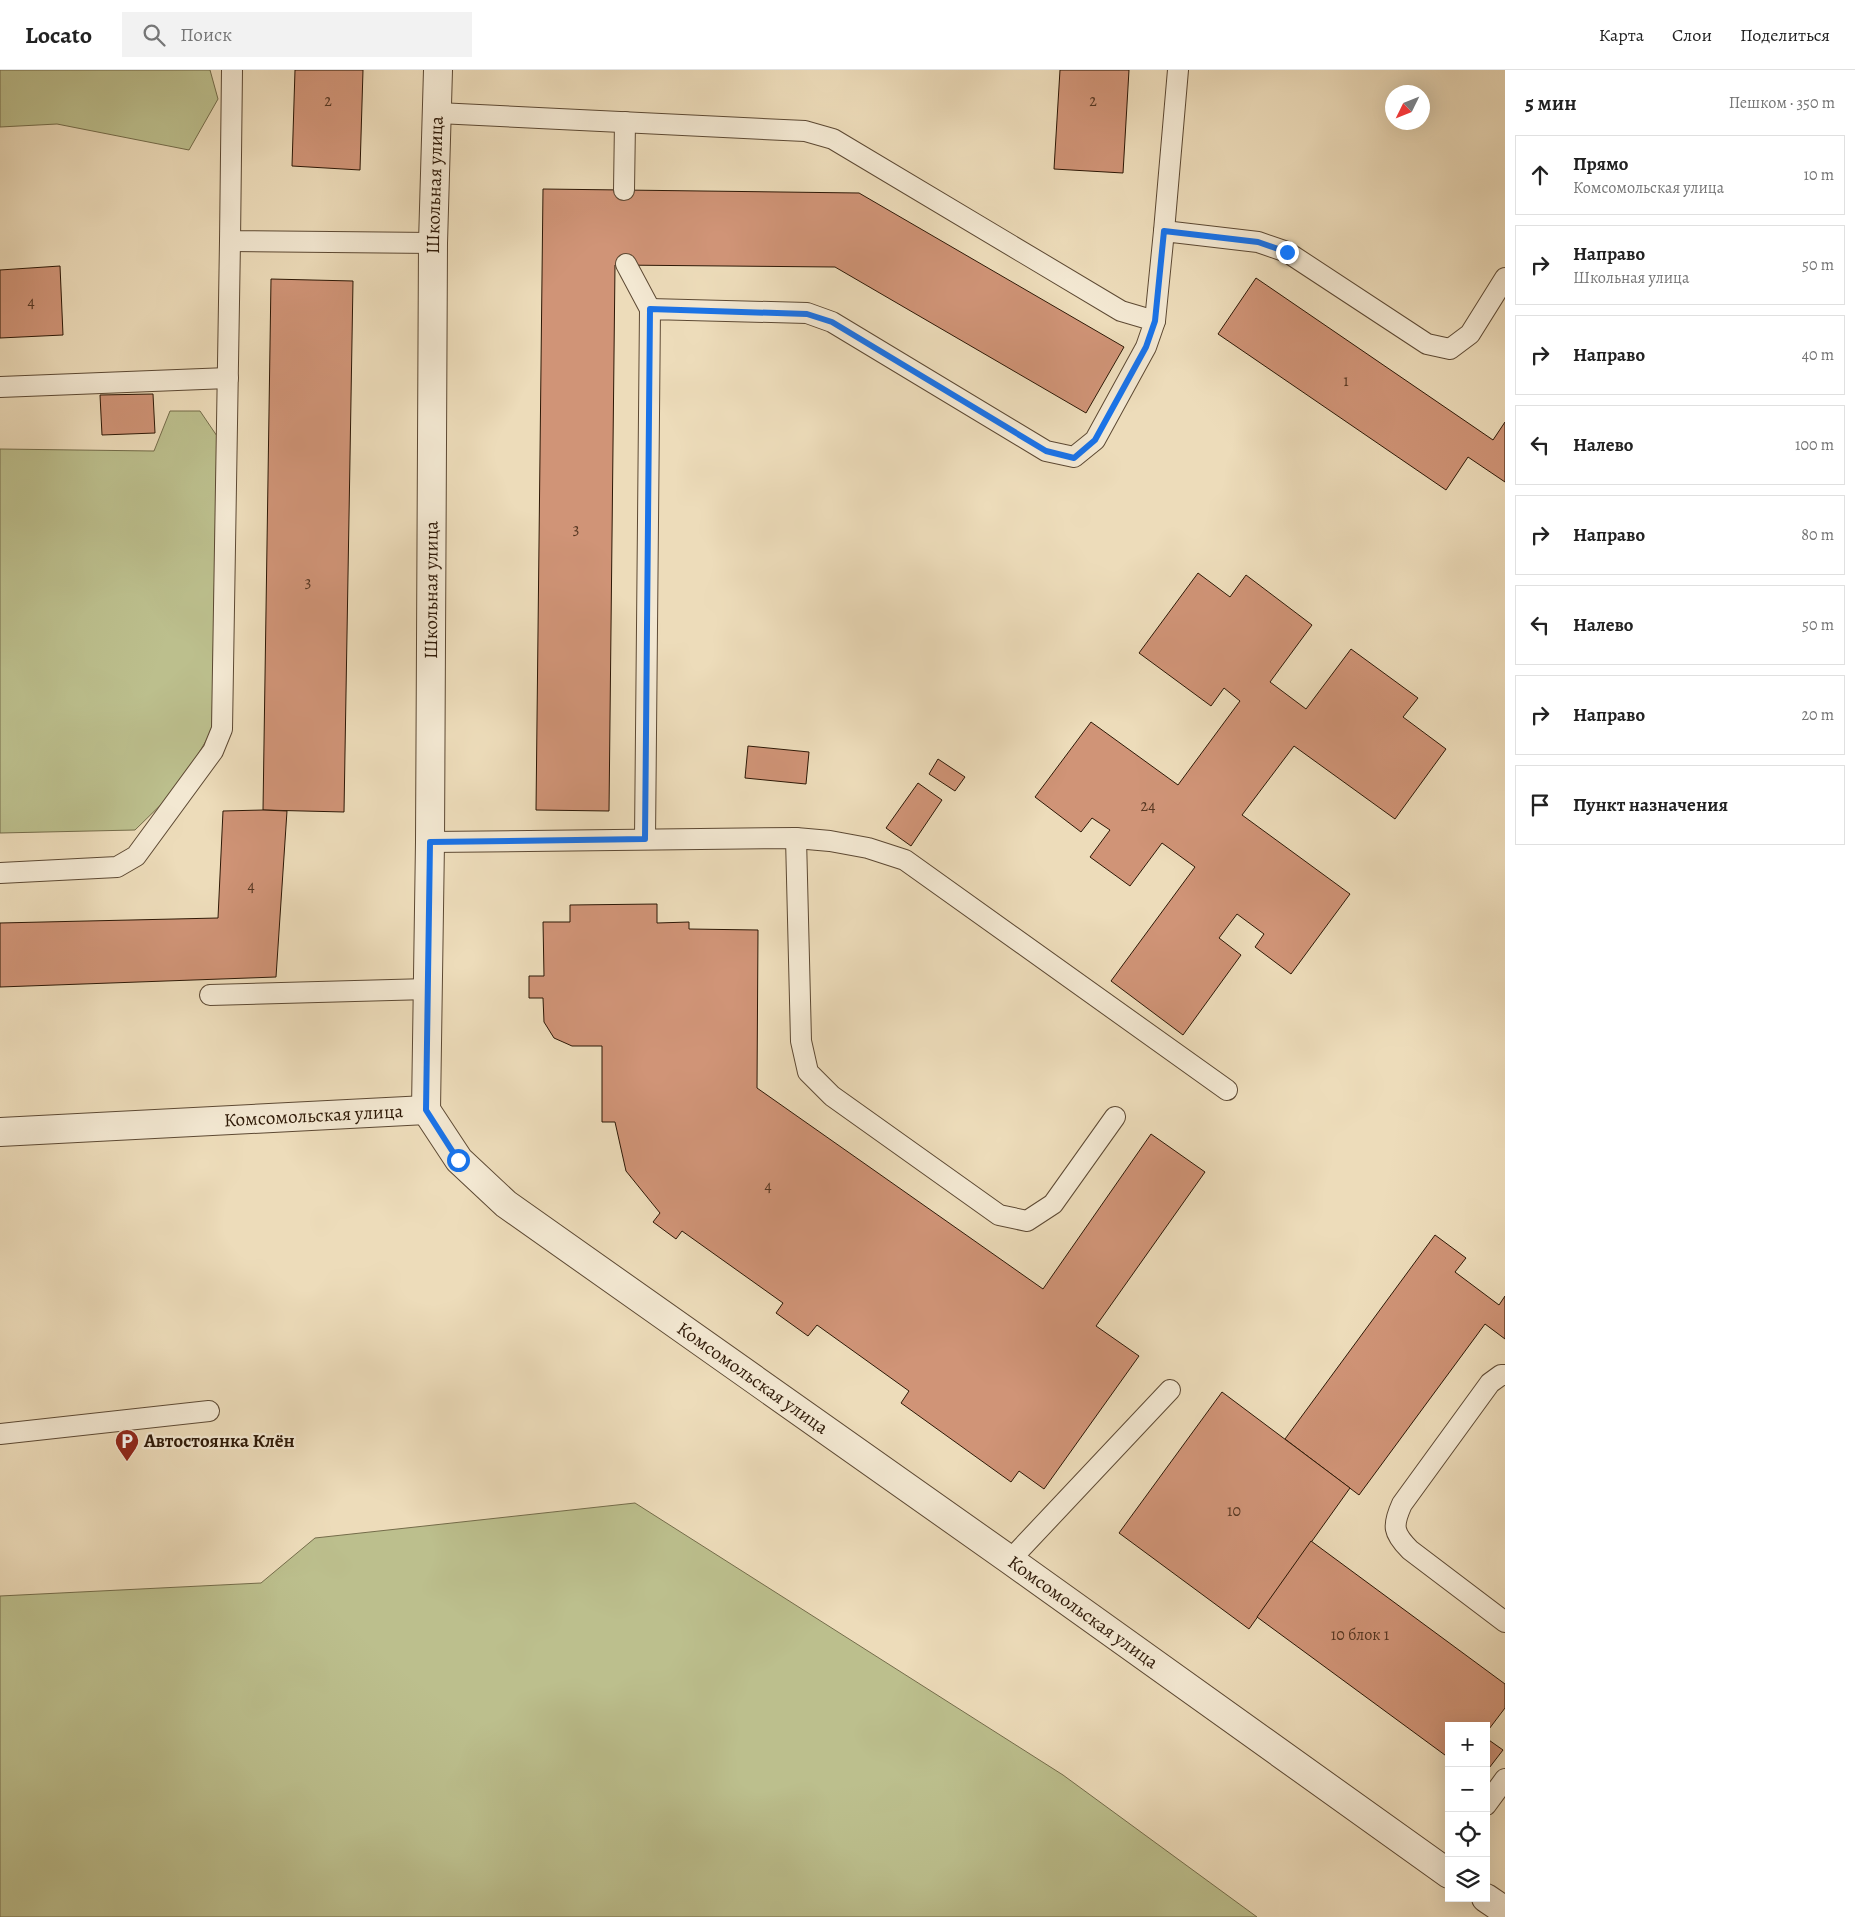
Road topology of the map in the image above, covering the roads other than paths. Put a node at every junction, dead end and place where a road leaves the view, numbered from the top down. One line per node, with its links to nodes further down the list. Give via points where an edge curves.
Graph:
1 (232, 70): 8 (lane)
2 (438, 70): 4 (street, Школьная улица)
3 (1178, 70): 7 (lane)
4 (438, 113): 5 (lane); 9 (street, Школьная улица)
5 (625, 122): 6 (lane); 13 (lane, via 805,131 833,139 1121,311)
6 (624, 190)
7 (1164, 231): 11 (lane, via 1258,242 1287,252 1427,344 1450,349 1470,334); 13 (lane)
8 (230, 241): 9 (lane); 14 (lane)
9 (433, 243): 18 (street, Школьная улица)
10 (626, 264): 12 (lane)
11 (1505, 278)
12 (650, 309): 13 (lane, via 807,314 824,319 1046,451 1074,458 1095,440 1146,347); 17 (lane)
13 (1155, 321)
14 (228, 378): 15 (lane); 19 (lane, via 222,729 213,751 136,856 117,867)
15 (0, 387)
16 (796, 838): 17 (lane); 22 (lane, via 868,848 905,860); 24 (lane, via 801,1041 808,1072 832,1096 999,1215 1027,1221 1053,1204)
17 (645, 839): 18 (lane)
18 (430, 842): 20 (street, Школьная улица)
19 (0, 873)
20 (428, 989): 21 (lane); 23 (street, Школьная улица)
21 (210, 995)
22 (1227, 1090)
23 (426, 1110): 25 (street, Комсомольская улица); 30 (street, Комсомольская улица, via 458,1160 506,1204)
24 (1115, 1117)
25 (0, 1132)
26 (1505, 1375): 31 (lane, via 1490,1383 1402,1504 1395,1528 1410,1550)
27 (1170, 1390): 30 (lane)
28 (209, 1411): 29 (lane)
29 (0, 1434)
30 (1010, 1560): 34 (street, Комсомольская улица)
31 (1505, 1622)
32 (1505, 1779): 33 (lane)
33 (1490, 1800)
34 (1445, 1866)
35 (1490, 1901): 36 (street)
36 (1505, 1911)

